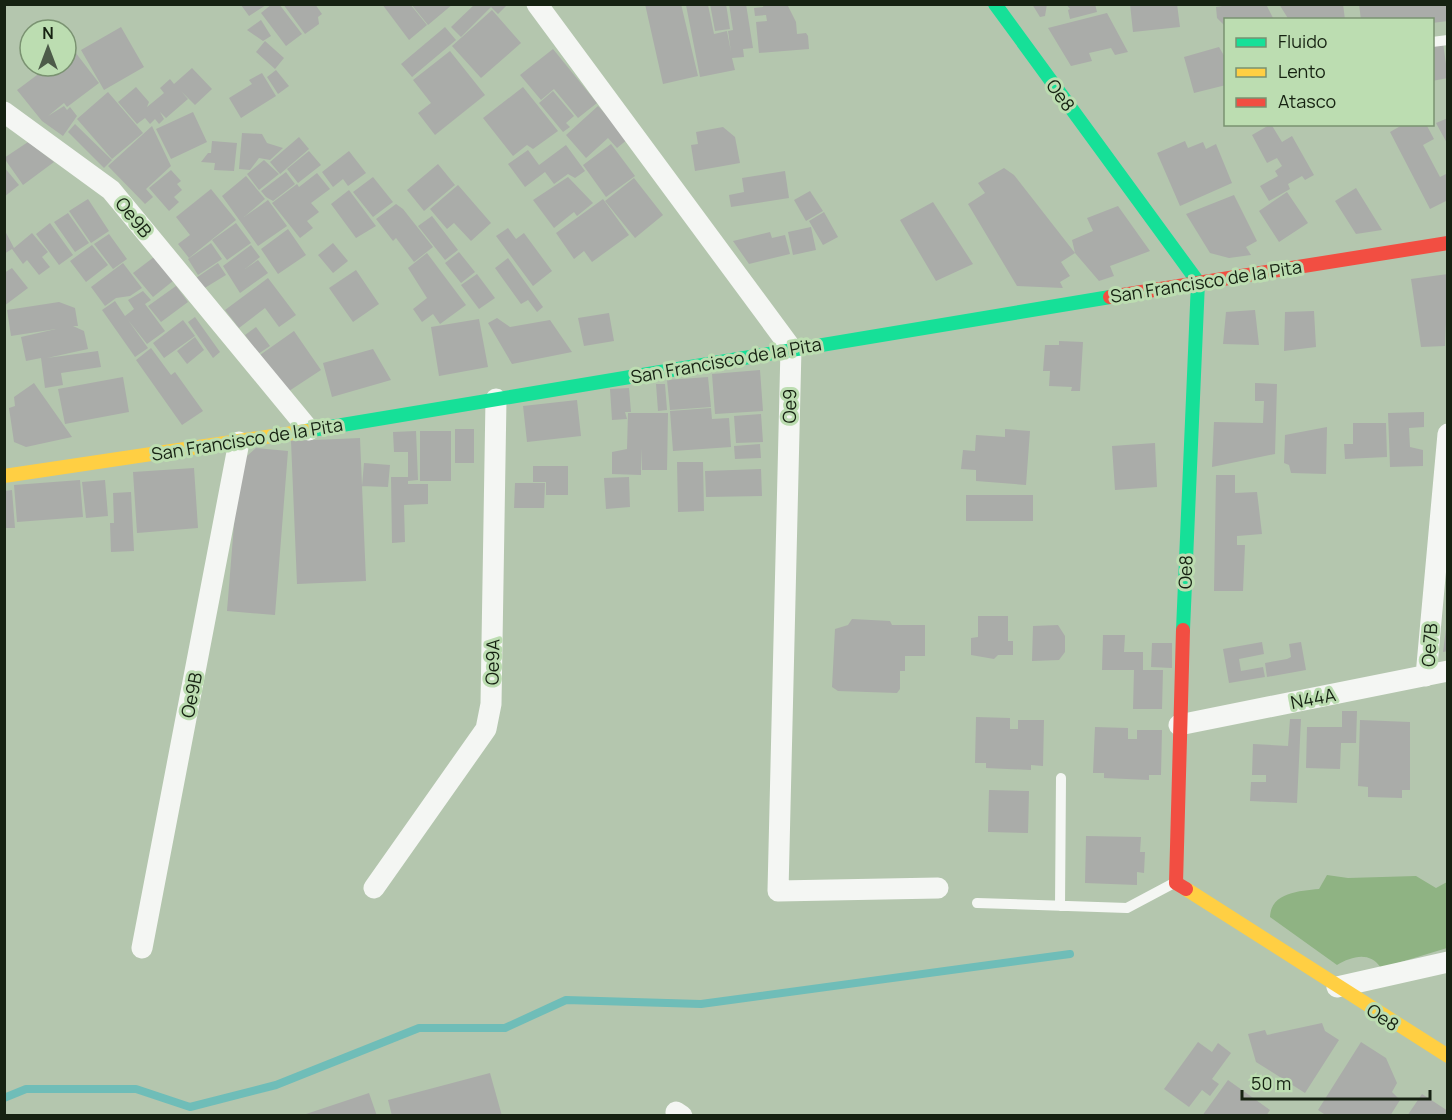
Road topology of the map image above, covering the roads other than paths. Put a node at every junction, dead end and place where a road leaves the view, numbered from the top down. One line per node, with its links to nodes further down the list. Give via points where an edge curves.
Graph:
1 (537, 4): 6 (street)
2 (995, 4): 5 (street, Oe8)
3 (4, 112): 8 (street, Oe9B, via 111,190)
4 (1448, 243): 5 (street, San Francisco de la Pita)
5 (1198, 282): 6 (street, San Francisco de la Pita); 14 (street, Oe8)
6 (791, 348): 7 (street, San Francisco de la Pita); 18 (street, Oe9, via 778,891)
7 (495, 399): 8 (street, San Francisco de la Pita); 17 (street, Oe9A, via 491,704 486,729)
8 (309, 430): 10 (street, San Francisco de la Pita)
9 (1448, 435): 13 (street, Oe7B)
10 (239, 442): 11 (street, San Francisco de la Pita); 21 (street, Oe9B)
11 (4, 476)
12 (1448, 671): 13 (street, N44A)
13 (1426, 676): 14 (street, N44A)
14 (1179, 725): 16 (street, Oe8)
15 (1061, 778): 20 (lane)
16 (1176, 883): 20 (lane, via 1127,908); 23 (street, Oe8)
17 (374, 888)
18 (938, 888)
19 (977, 903): 20 (lane)
20 (1060, 906)
21 (142, 948)
22 (1448, 962): 23 (street)
23 (1337, 987): 24 (street, Oe8)
24 (1448, 1056)

